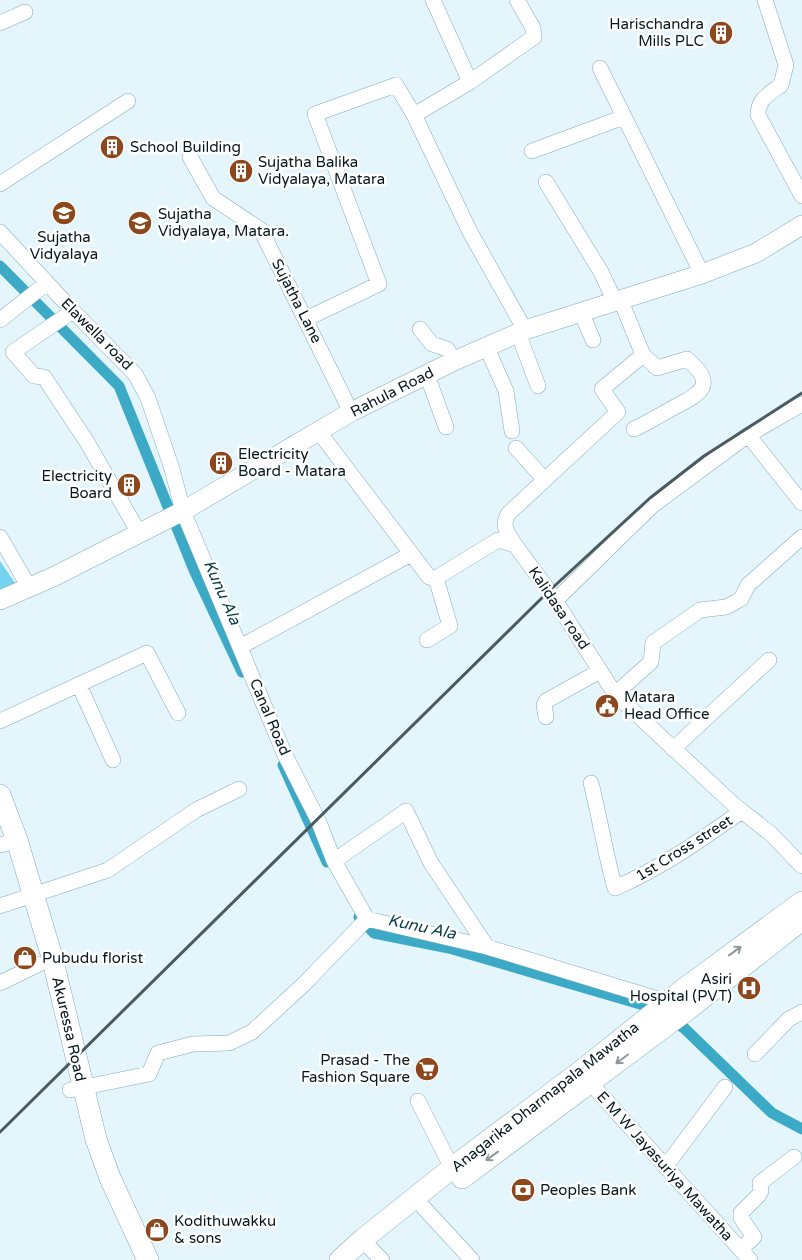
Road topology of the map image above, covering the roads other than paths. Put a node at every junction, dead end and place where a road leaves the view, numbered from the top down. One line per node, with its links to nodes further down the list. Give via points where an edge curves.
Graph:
1 (433, 0): 7 (street)
2 (517, 0): 7 (street, via 533,28 534,37)
3 (765, 0): 15 (street, via 786,65 781,86 764,97 758,106 758,115)
4 (24, 12): 5 (street)
5 (0, 23)
6 (600, 68): 10 (street)
7 (470, 82): 9 (street)
8 (128, 101): 14 (street)
9 (414, 114): 23 (street, via 396,86 316,114 379,284); 26 (street)
10 (624, 117): 11 (street); 18 (street)
11 (532, 150)
12 (190, 157): 23 (street, Sujatha Lane, via 213,198 261,230)
13 (546, 182): 20 (street)
14 (0, 184)
15 (802, 196)
16 (802, 225): 18 (main road, Rahula Road, via 756,253)
17 (0, 232): 19 (street, Elawella road)
18 (702, 274): 20 (main road, Rahula Road)
19 (47, 283): 21 (street, Elawella road); 24 (street)
20 (618, 301): 22 (main road, Rahula Road); 29 (street)
21 (73, 311): 43 (street, Elawella road, via 135,374 148,398); 44 (street, via 13,352 34,376 44,377 88,442)
22 (581, 312): 26 (main road, Rahula Road); 27 (street)
23 (306, 319): 34 (street, Sujatha Lane)
24 (0, 320)
25 (420, 329): 30 (street, via 432,344 447,349)
26 (522, 332): 28 (main road, Rahula Road); 32 (street)
27 (593, 340)
28 (486, 346): 30 (main road, Rahula Road); 37 (street, via 506,391)
29 (643, 355): 36 (street, via 657,368 687,359 696,367 703,381 701,392 692,399); 41 (street, via 602,389 618,412)
30 (454, 361): 31 (main road, Rahula Road)
31 (427, 374): 34 (main road, Rahula Road); 35 (street)
32 (538, 386)
33 (802, 404): 39 (street)
34 (352, 412): 38 (main road, Rahula Road)
35 (446, 427)
36 (634, 430)
37 (512, 431)
38 (319, 432): 43 (main road, Rahula Road); 48 (street)
39 (748, 435): 42 (street); 52 (street, via 652,506)
40 (516, 448): 41 (street)
41 (545, 480): 47 (street, Kalidasa road, via 508,514 504,523)
42 (802, 503)
43 (183, 511): 44 (main road, Rahula Road); 54 (street, Canal Road)
44 (139, 533): 50 (main road, Rahula Road)
45 (0, 537): 50 (street)
46 (802, 537): 58 (street, via 748,585 741,599 726,607 700,610 653,643 651,662)
47 (515, 545): 49 (street, via 498,540); 52 (street, Kalidasa road)
48 (411, 554): 49 (street, via 429,577); 54 (street)
49 (436, 578): 53 (street, via 450,626)
50 (29, 588): 51 (main road, Rahula Road)
51 (0, 600)
52 (555, 600): 56 (street, Kalidasa road)
53 (427, 640)
54 (240, 647): 69 (street, Canal Road)
55 (769, 660): 62 (street)
56 (600, 671): 58 (street, Kalidasa road); 60 (street, via 546,701)
57 (79, 685): 59 (street, via 147,653); 61 (street); 63 (street)
58 (614, 694): 62 (street, Kalidasa road)
59 (178, 713)
60 (546, 717)
61 (0, 721)
62 (673, 750): 67 (street, Kalidasa road)
63 (113, 760)
64 (591, 783): 67 (street, 1st Cross street, via 615,888 645,875)
65 (239, 789): 71 (street, via 196,810 108,870)
66 (0, 794): 68 (highway, Akuressa Road)
67 (742, 811): 70 (street, Kalidasa road, via 771,834)
68 (6, 838): 71 (highway, Akuressa Road)
69 (334, 861): 74 (street, Canal Road); 76 (street, via 406,811 431,863)
70 (802, 866)
71 (27, 896): 73 (street); 77 (highway, Akuressa Road); 84 (highway, Akuressa Road, via 59,984)
72 (802, 902): 79 (highway, Anagarika Dharmapala Mawatha, one-way to 72)
73 (0, 906)
74 (367, 919): 76 (street); 84 (street, via 252,1032 229,1043 193,1044 158,1053 149,1074)
75 (802, 920): 79 (highway, Anagarika Dharmapala Mawatha)
76 (486, 948): 79 (street)
77 (39, 964): 78 (street); 84 (highway, Akuressa Road)
78 (0, 983)
79 (677, 1006): 82 (highway, Anagarika Dharmapala Mawatha)
80 (802, 1012): 81 (street, via 789,1019)
81 (755, 1054)
82 (586, 1077): 87 (street, E M W Jayasuriya Mawatha); 88 (highway, Anagarika Dharmapala Mawatha); 89 (highway, Anagarika Dharmapala Mawatha, one-way to 89)
83 (725, 1087): 87 (street)
84 (76, 1088): 92 (highway, Akuressa Road, via 100,1181); 93 (highway, Akuressa Road, via 102,1158)
85 (418, 1102): 88 (street)
86 (794, 1157): 91 (street, via 760,1183 759,1195 741,1213 754,1236)
87 (666, 1166): 91 (street, E M W Jayasuriya Mawatha)
88 (452, 1168): 90 (highway, Anagarika Dharmapala Mawatha)
89 (423, 1207): 90 (highway, Anagarika Dharmapala Mawatha); 95 (street)
90 (370, 1252): 94 (highway, Anagarika Dharmapala Mawatha)
91 (746, 1255)
92 (139, 1260)
93 (148, 1260)
94 (340, 1260)
95 (472, 1260)

